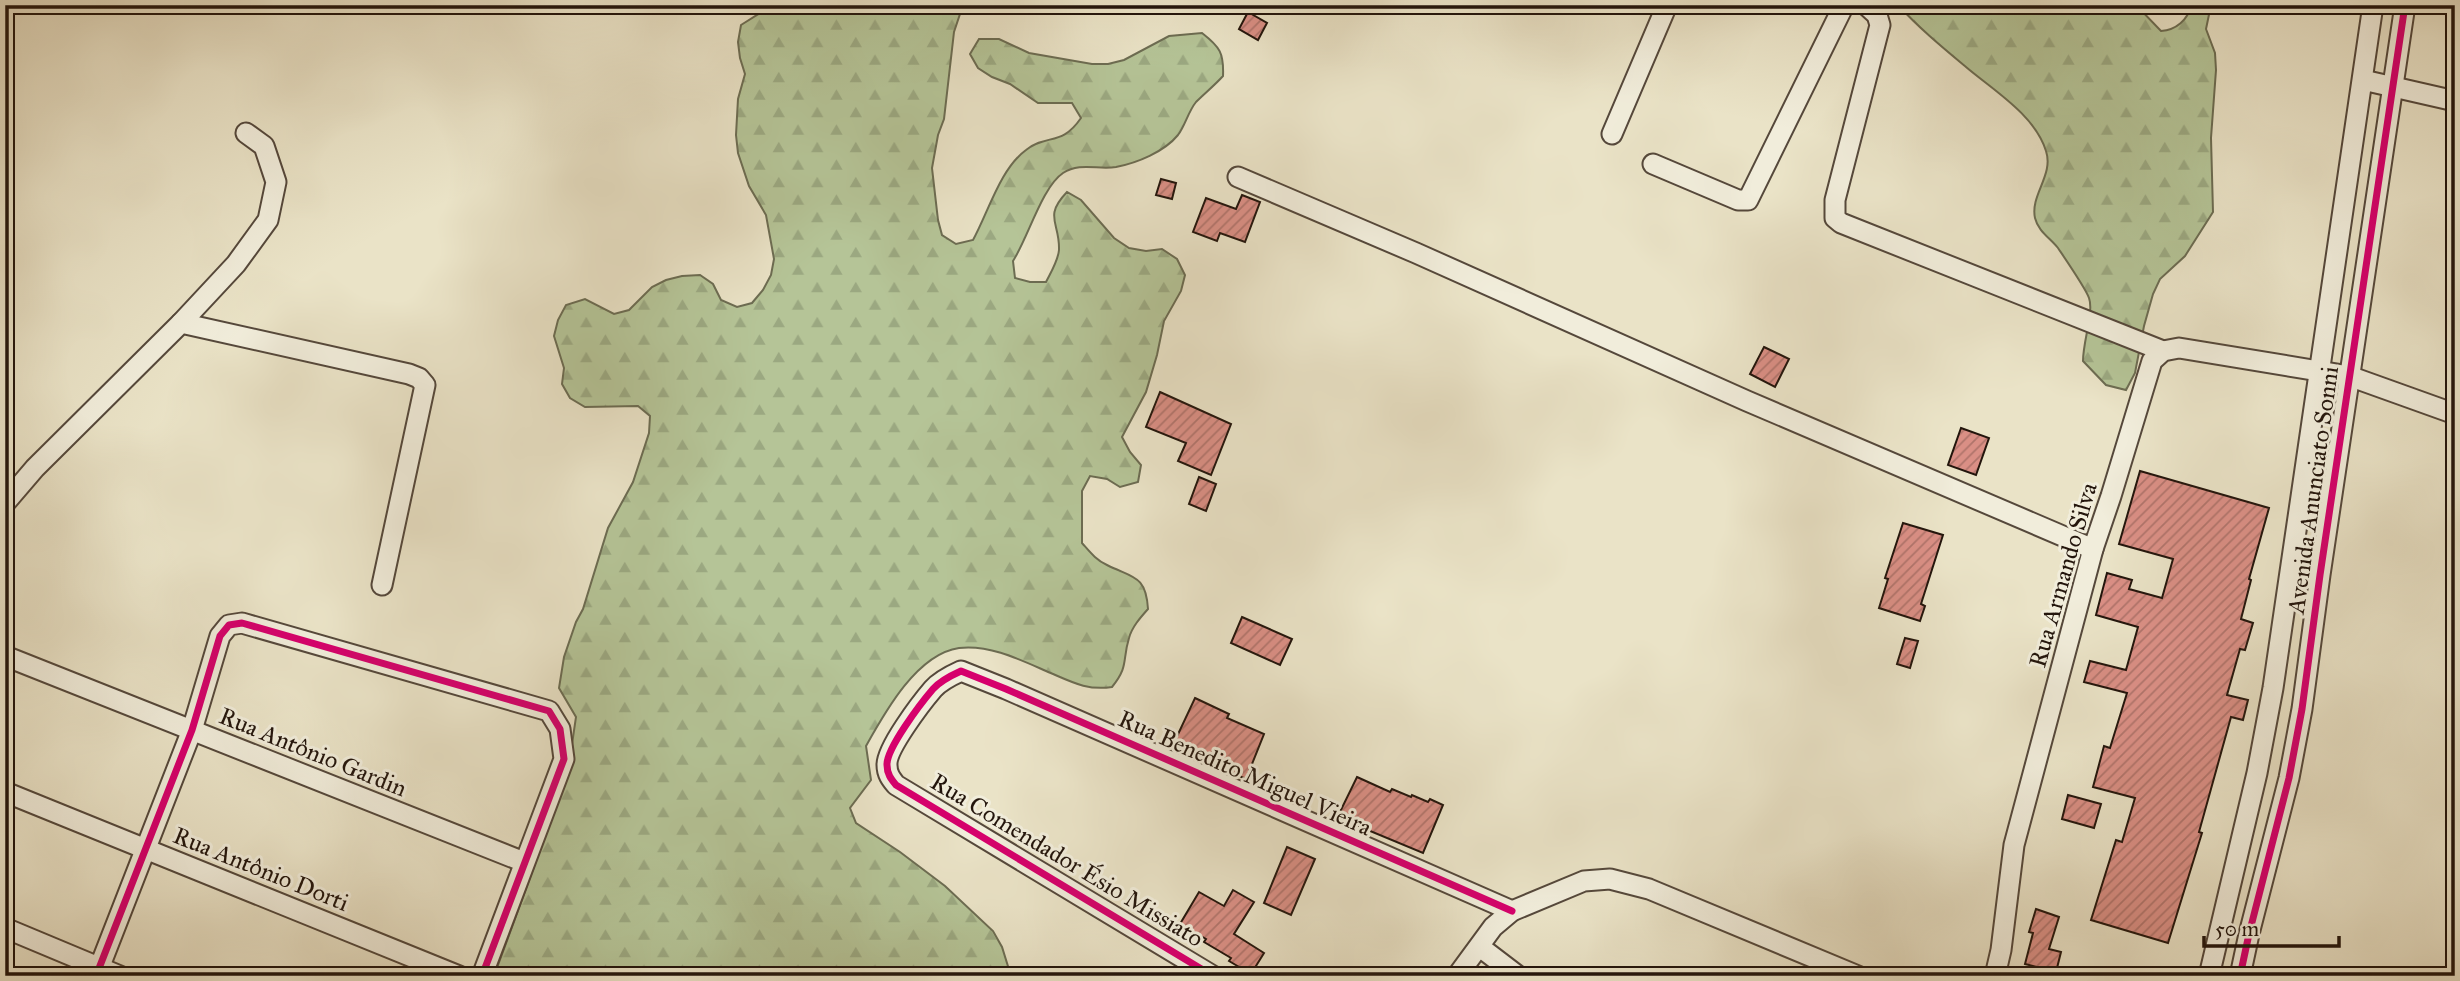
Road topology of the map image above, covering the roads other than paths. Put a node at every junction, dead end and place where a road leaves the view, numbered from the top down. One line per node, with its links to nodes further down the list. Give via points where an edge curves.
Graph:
1 (1667, 5): 10 (street)
2 (1844, 5): 11 (street, via 1748,201)
3 (1866, 5): 14 (street, via 1880,25 1835,200 1835,218)
4 (2373, 5): 6 (street, Avenida Anunciato Sonni)
5 (2405, 5): 7 (street, Avenida Anunciato Sonni)
6 (2364, 80): 7 (street); 15 (street, Avenida Anunciato Sonni)
7 (2393, 85): 8 (street); 16 (street, Avenida Anunciato Sonni)
8 (2455, 101)
9 (246, 133): 13 (street, via 264,146 276,182 268,220 236,264)
10 (1612, 134)
11 (1653, 164)
12 (1238, 177): 19 (street)
13 (181, 323): 18 (street); 22 (street, via 409,374 425,385)
14 (2163, 351): 15 (street, via 2179,348); 19 (street, Rua Armando Silva, via 2152,361)
15 (2320, 371): 16 (street); 20 (street, Avenida Anunciato Sonni)
16 (2349, 376): 17 (street); 21 (street, Avenida Anunciato Sonni)
17 (2455, 414)
18 (5, 503)
19 (2093, 549): 42 (street, Rua Armando Silva, via 2014,845)
20 (2289, 573): 21 (street); 26 (street, Avenida Anunciato Sonni)
21 (2319, 575): 27 (street, Avenida Anunciato Sonni)
22 (382, 585)
23 (5, 656): 25 (street, Rua Antônio Gardin)
24 (961, 671): 31 (street, Rua Benedito Miguel Vieira); 38 (street, Rua Comendador Ésio Missiato, via 934,688 890,750 888,776)
25 (192, 730): 29 (street); 30 (street, Rua Antônio Gardin); 30 (street, via 220,636 229,625 242,623 549,711 560,729 564,759)
26 (2258, 773): 27 (street); 43 (street, Avenida Anunciato Sonni)
27 (2289, 778): 44 (street, Avenida Anunciato Sonni)
28 (5, 792): 29 (street, Rua Antônio Dorti)
29 (146, 848): 34 (street); 36 (street, Rua Antônio Dorti)
30 (524, 862): 37 (street)
31 (1512, 911): 33 (street, via 1493,927); 41 (street, via 1584,881 1610,879 1649,889)
32 (5, 928): 34 (street)
33 (1480, 947): 39 (street); 40 (street)
34 (98, 972): 35 (street)
35 (120, 976)
36 (458, 976)
37 (482, 976)
38 (1213, 976)
39 (1457, 976)
40 (1518, 976)
41 (1858, 976)
42 (1995, 976)
43 (2209, 976)
44 (2240, 976)

